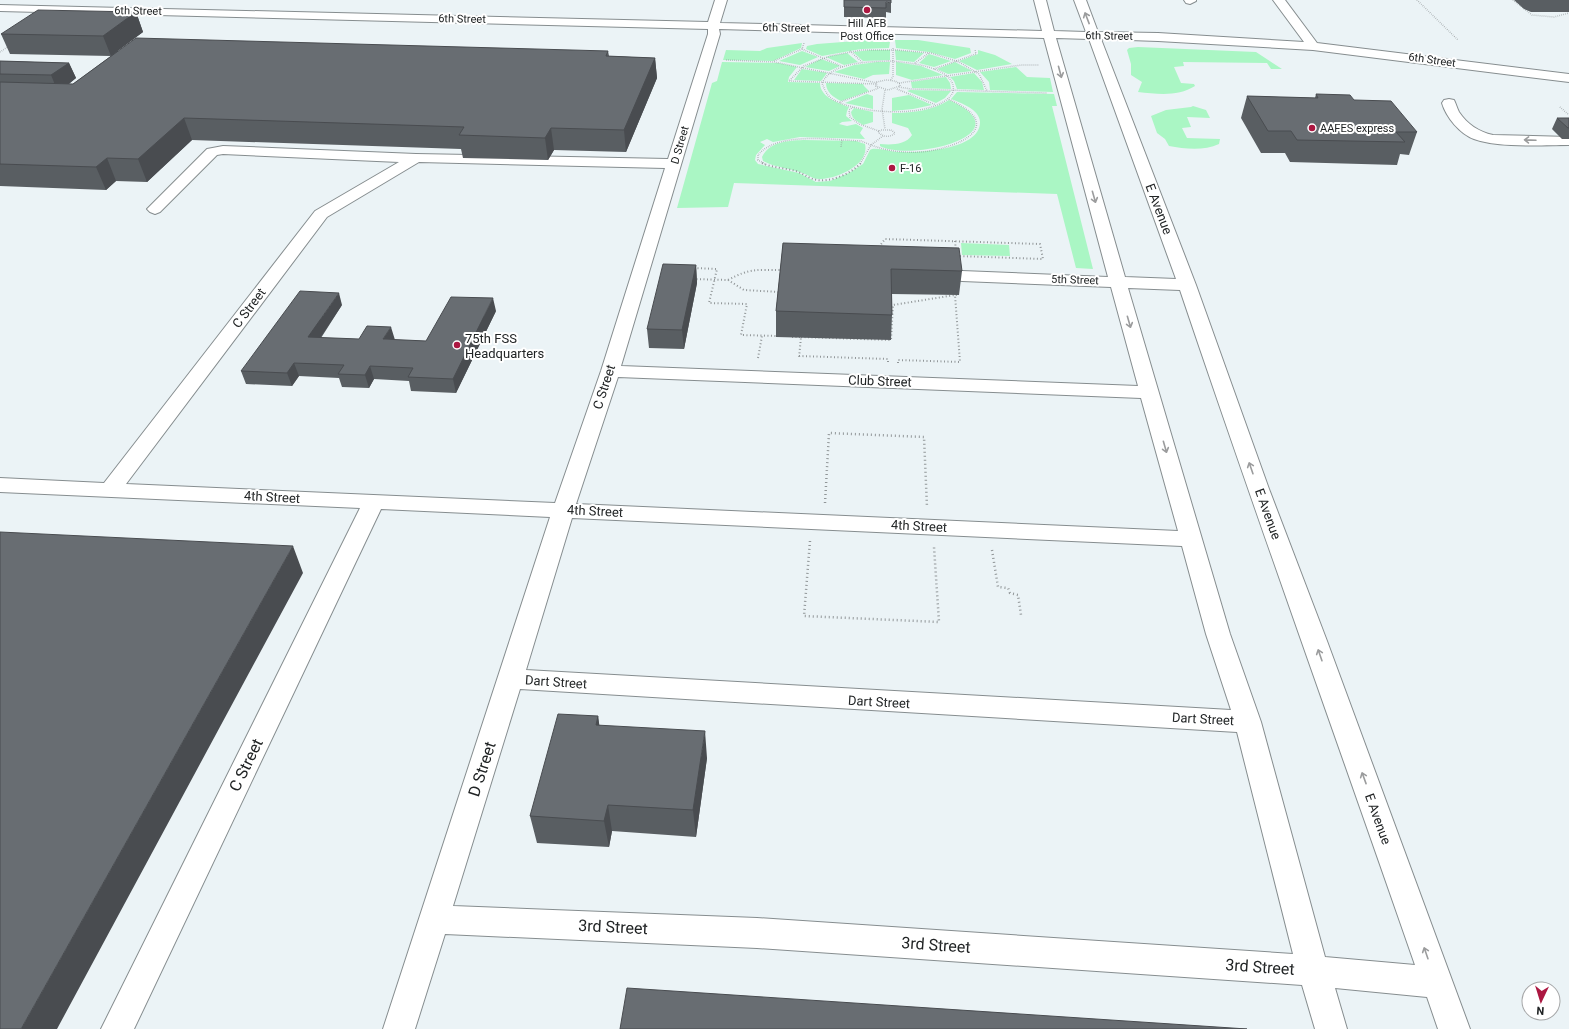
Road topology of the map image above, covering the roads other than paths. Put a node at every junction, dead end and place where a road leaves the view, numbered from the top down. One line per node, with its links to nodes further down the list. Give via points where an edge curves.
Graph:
1 (98, 0): 8 (street)
2 (165, 0): 9 (street)
3 (722, 0): 10 (street, D Street)
4 (1040, 0): 11 (street)
5 (1080, 0): 12 (street, E Avenue, one-way to 5)
6 (1279, 0): 13 (street)
7 (0, 8): 8 (street, 6th Street)
8 (84, 10): 9 (street, 6th Street)
9 (149, 12): 10 (street, 6th Street)
10 (713, 26): 11 (street, 6th Street); 18 (street, D Street, via 714,34)
11 (1050, 34): 12 (street, 6th Street); 22 (street, one-way to 22)
12 (1093, 35): 13 (street, 6th Street); 23 (street, E Avenue)
13 (1313, 46): 14 (street, 6th Street)
14 (1569, 78)
15 (1449, 104): 16 (street, one-way to 15, via 1483,137 1468,129 1450,109)
16 (1569, 141)
17 (416, 158): 18 (street); 19 (street, via 217,151 212,152); 27 (street, C Street, via 321,214)
18 (675, 164): 20 (street, D Street)
19 (155, 209)
20 (643, 264): 24 (street, C Street)
21 (962, 276): 22 (street, 5th Street)
22 (1118, 282): 23 (street, 5th Street); 25 (street, one-way to 25)
23 (1187, 285): 35 (street, E Avenue, one-way to 23)
24 (610, 370): 25 (street, Club Street); 29 (street, C Street)
25 (1149, 392): 30 (street, one-way to 30)
26 (0, 485): 27 (street, 4th Street)
27 (110, 490): 28 (street, 4th Street)
28 (374, 502): 29 (street, 4th Street); 36 (street, C Street)
29 (563, 510): 30 (street, 4th Street); 31 (street, D Street)
30 (1191, 539): 32 (street, via 1218,634)
31 (511, 679): 32 (street, Dart Street); 33 (street, D Street)
32 (1248, 722): 34 (street)
33 (435, 919): 34 (street, 3rd Street, via 757,933); 37 (street, D Street)
34 (1314, 970): 35 (street, 3rd Street); 38 (street)
35 (1437, 983): 39 (street, E Avenue)
36 (117, 1029)
37 (399, 1029)
38 (1331, 1029)
39 (1454, 1029)

